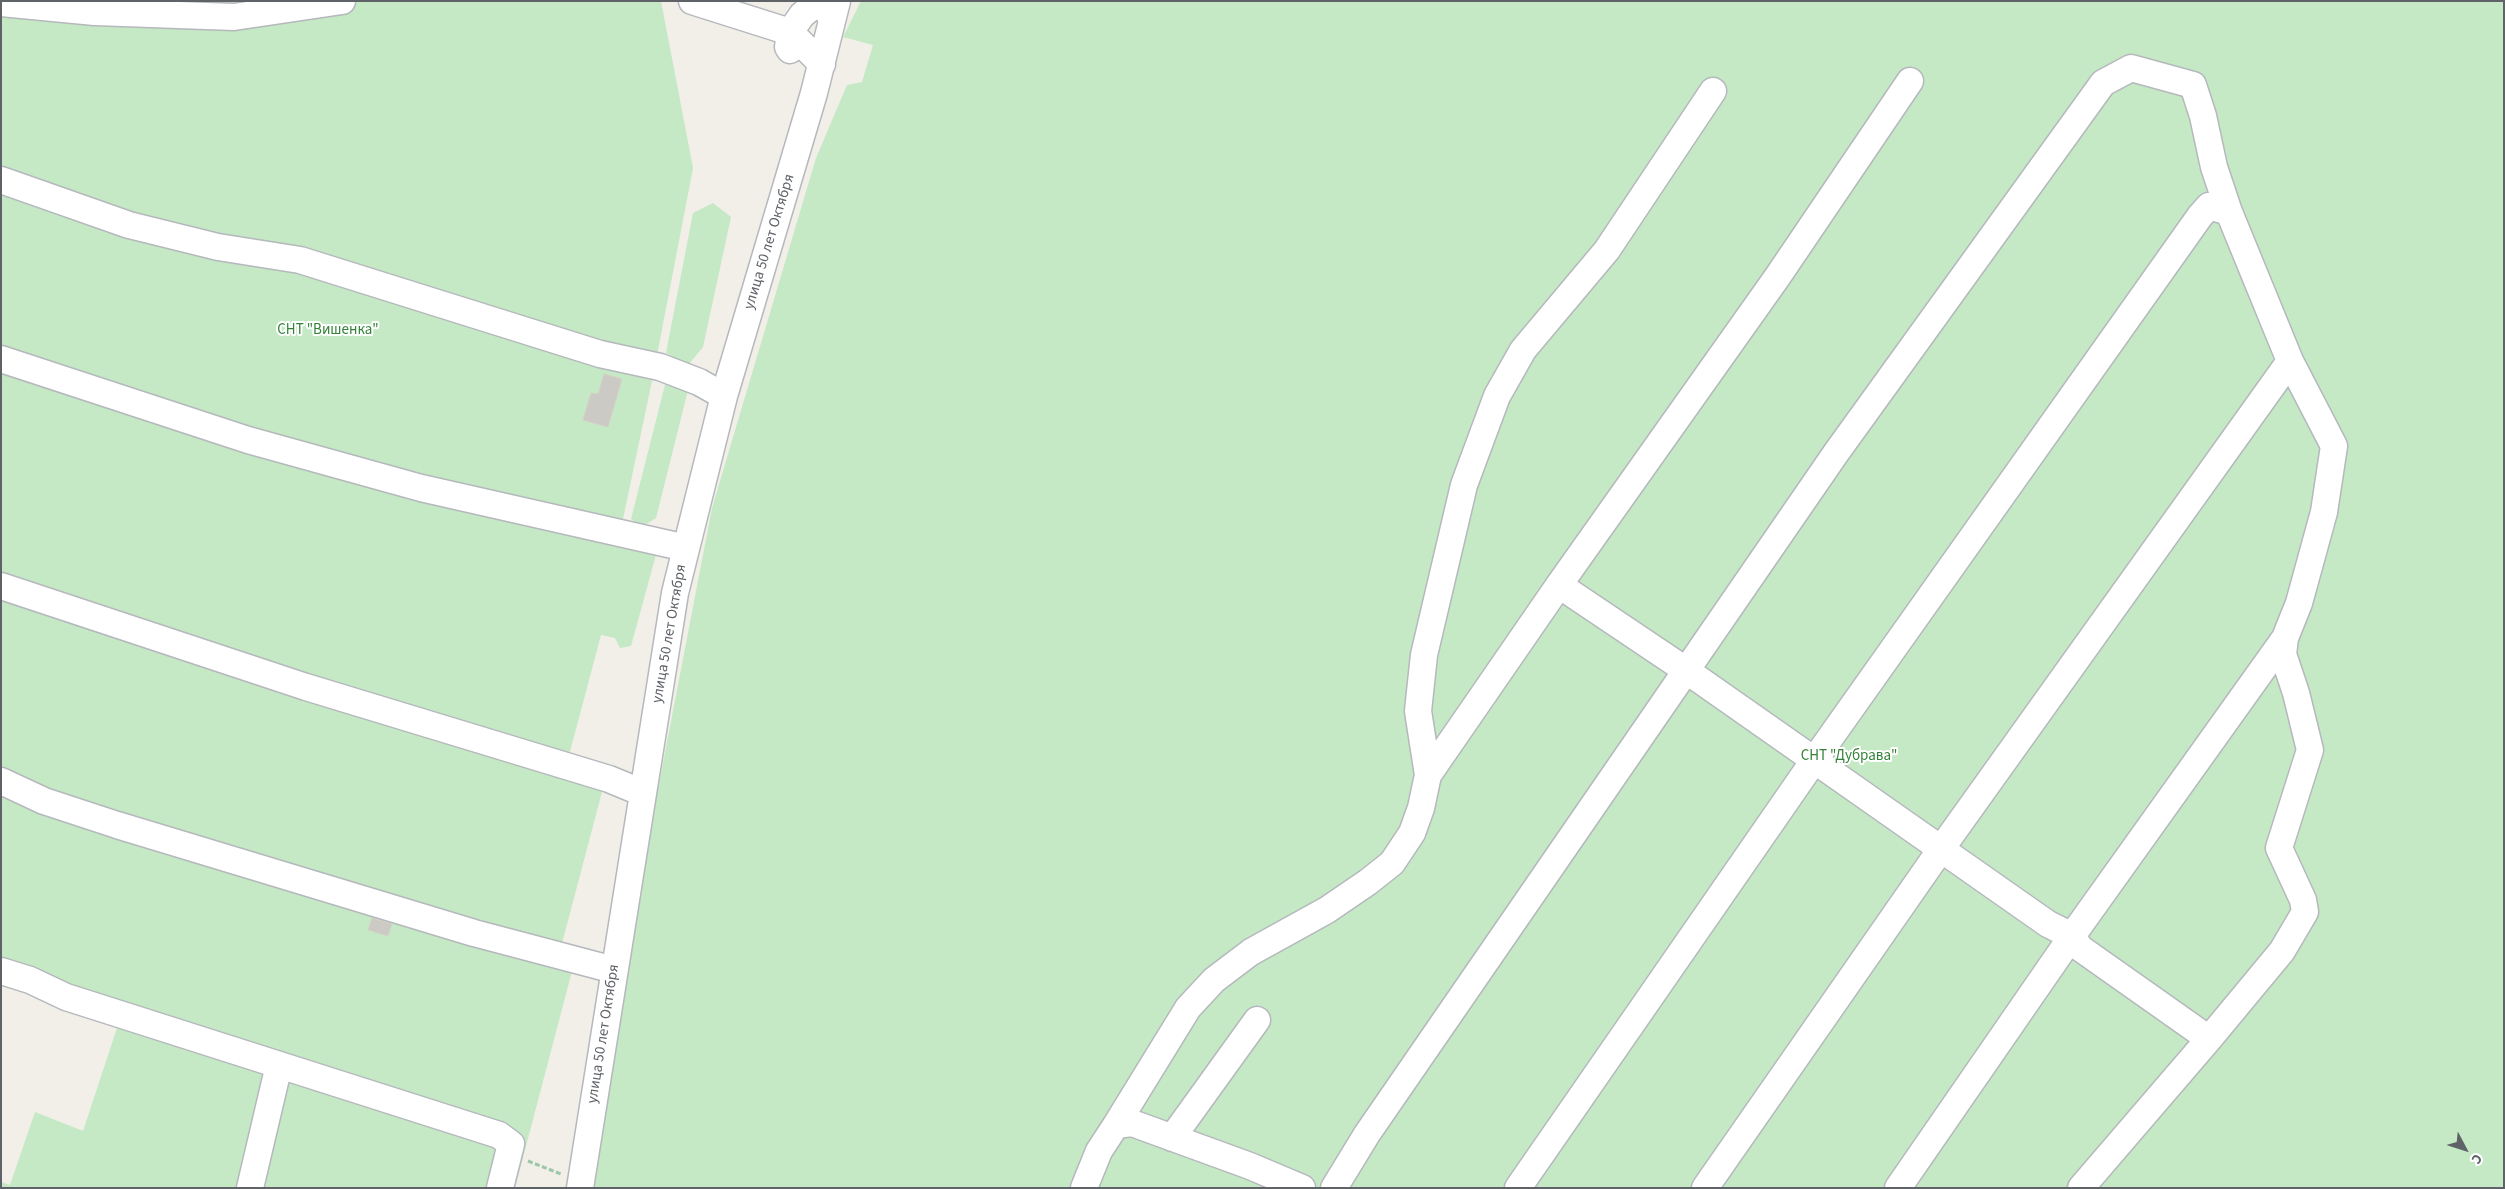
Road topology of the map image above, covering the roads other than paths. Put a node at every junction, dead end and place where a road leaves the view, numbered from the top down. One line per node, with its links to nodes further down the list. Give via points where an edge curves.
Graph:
1 (342, 1): 3 (street, via 234,17 115,13)
2 (692, 1): 5 (street)
3 (1, 3)
4 (835, 11): 5 (street, via 814,5); 6 (street, улица 50 лет Октября)
5 (790, 32): 6 (street); 9 (street, via 788,47)
6 (822, 64): 9 (street, улица 50 лет Октября)
7 (1910, 81): 17 (street, via 1778,276)
8 (1713, 91): 21 (street, via 1607,250 1523,350 1497,396 1464,485 1424,655 1418,711)
9 (814, 92): 14 (street, улица 50 лет Октября)
10 (1, 180): 14 (street, via 129,225 218,247 300,260 600,354 660,367)
11 (2229, 212): 13 (street); 19 (street, via 2193,85 2132,68 2103,83 1836,453); 20 (street, via 2209,206 2200,216)
12 (1, 359): 15 (street, via 248,440 421,488)
13 (2290, 361): 18 (street, via 2334,446 2324,512 2299,602); 24 (street)
14 (724, 396): 15 (street, улица 50 лет Октября)
15 (686, 548): 23 (street, улица 50 лет Октября, via 675,593)
16 (1, 586): 23 (street, via 297,684 609,779)
17 (1559, 586): 19 (street); 21 (street, via 1499,668)
18 (2285, 638): 25 (street); 29 (street, via 2283,654 2310,750 2279,848 2303,900 2305,912 2282,951)
19 (1687, 671): 20 (street); 38 (street, via 1367,1134)
20 (1814, 762): 24 (street); 39 (street)
21 (1428, 775): 31 (street, via 1412,833 1392,863 1327,910 1251,952 1214,980 1188,1008)
22 (1, 781): 27 (street, via 44,801 118,825 474,933)
23 (643, 793): 27 (street, улица 50 лет Октября)
24 (1941, 849): 25 (street, via 2048,924); 40 (street)
25 (2072, 936): 29 (street, via 2080,948); 41 (street)
26 (1, 970): 30 (street, via 66,998)
27 (614, 970): 33 (street, улица 50 лет Октября)
28 (1257, 1020): 32 (street)
29 (2210, 1039): 42 (street)
30 (279, 1065): 34 (street); 35 (street, via 499,1136 511,1144)
31 (1116, 1125): 32 (street, via 1132,1123); 36 (street)
32 (1172, 1138): 37 (street)
33 (580, 1185)
34 (250, 1188)
35 (500, 1188)
36 (1084, 1188)
37 (1302, 1188)
38 (1334, 1188)
39 (1518, 1188)
40 (1704, 1188)
41 (1898, 1188)
42 (2081, 1188)

